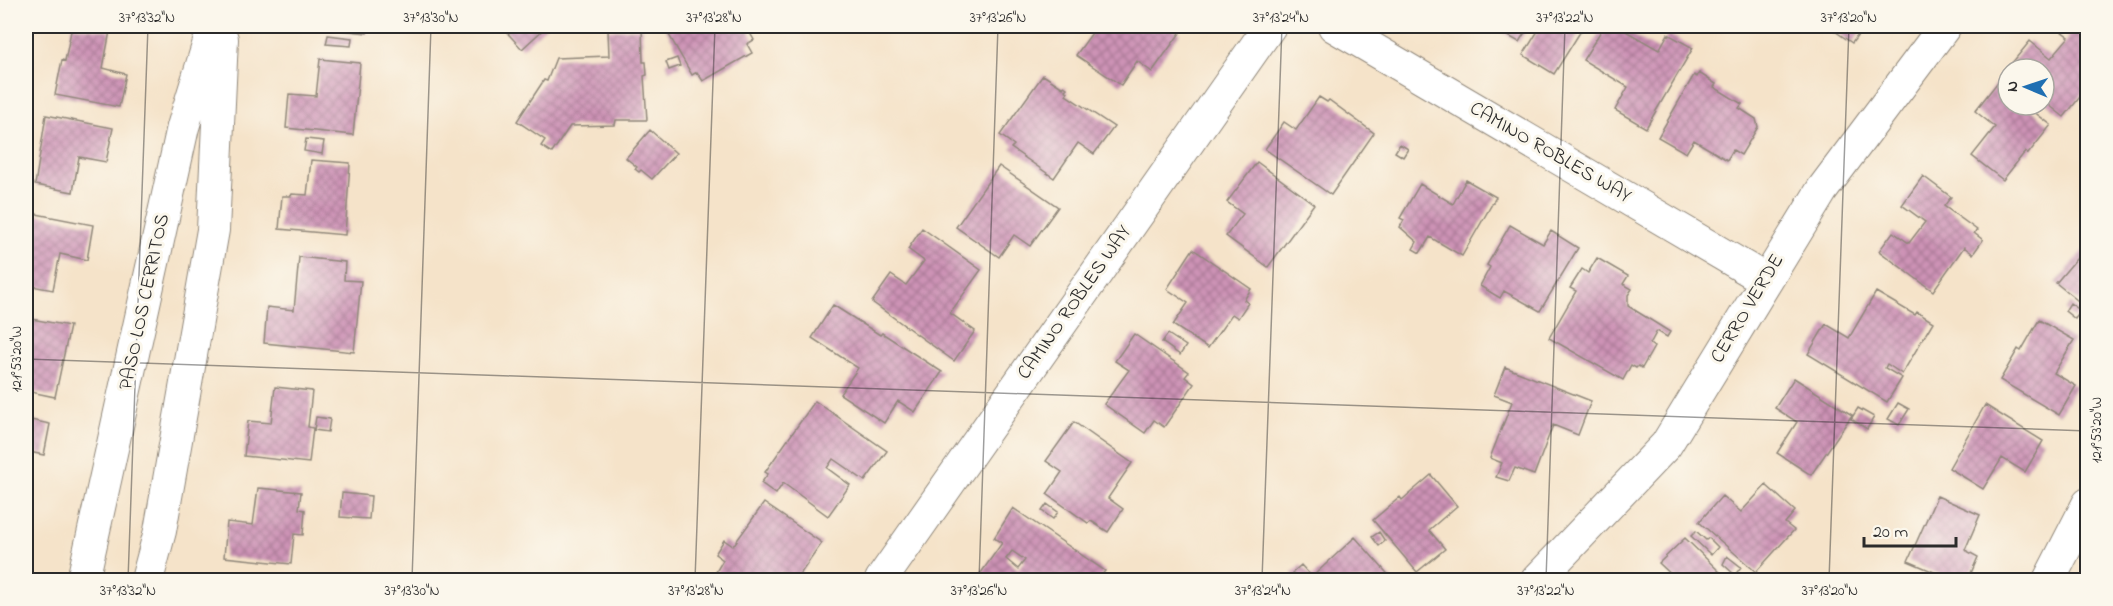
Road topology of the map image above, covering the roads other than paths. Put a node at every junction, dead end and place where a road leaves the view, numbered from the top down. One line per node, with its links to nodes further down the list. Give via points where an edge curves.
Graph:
1 (214, 26): 8 (street, PASO LOS CERRITOS, via 183,127)
2 (222, 26): 9 (street, via 213,230 160,531)
3 (1270, 26): 10 (street, CAMINO ROBLES WAY)
4 (1334, 26): 6 (street, CAMINO ROBLES WAY)
5 (1945, 26): 6 (street, CERRO VERDE, via 1822,189)
6 (1766, 280): 11 (street, CERRO VERDE, via 1666,445)
7 (2088, 504): 12 (street)
8 (83, 580)
9 (147, 580)
10 (881, 580)
11 (1537, 580)
12 (2049, 580)

